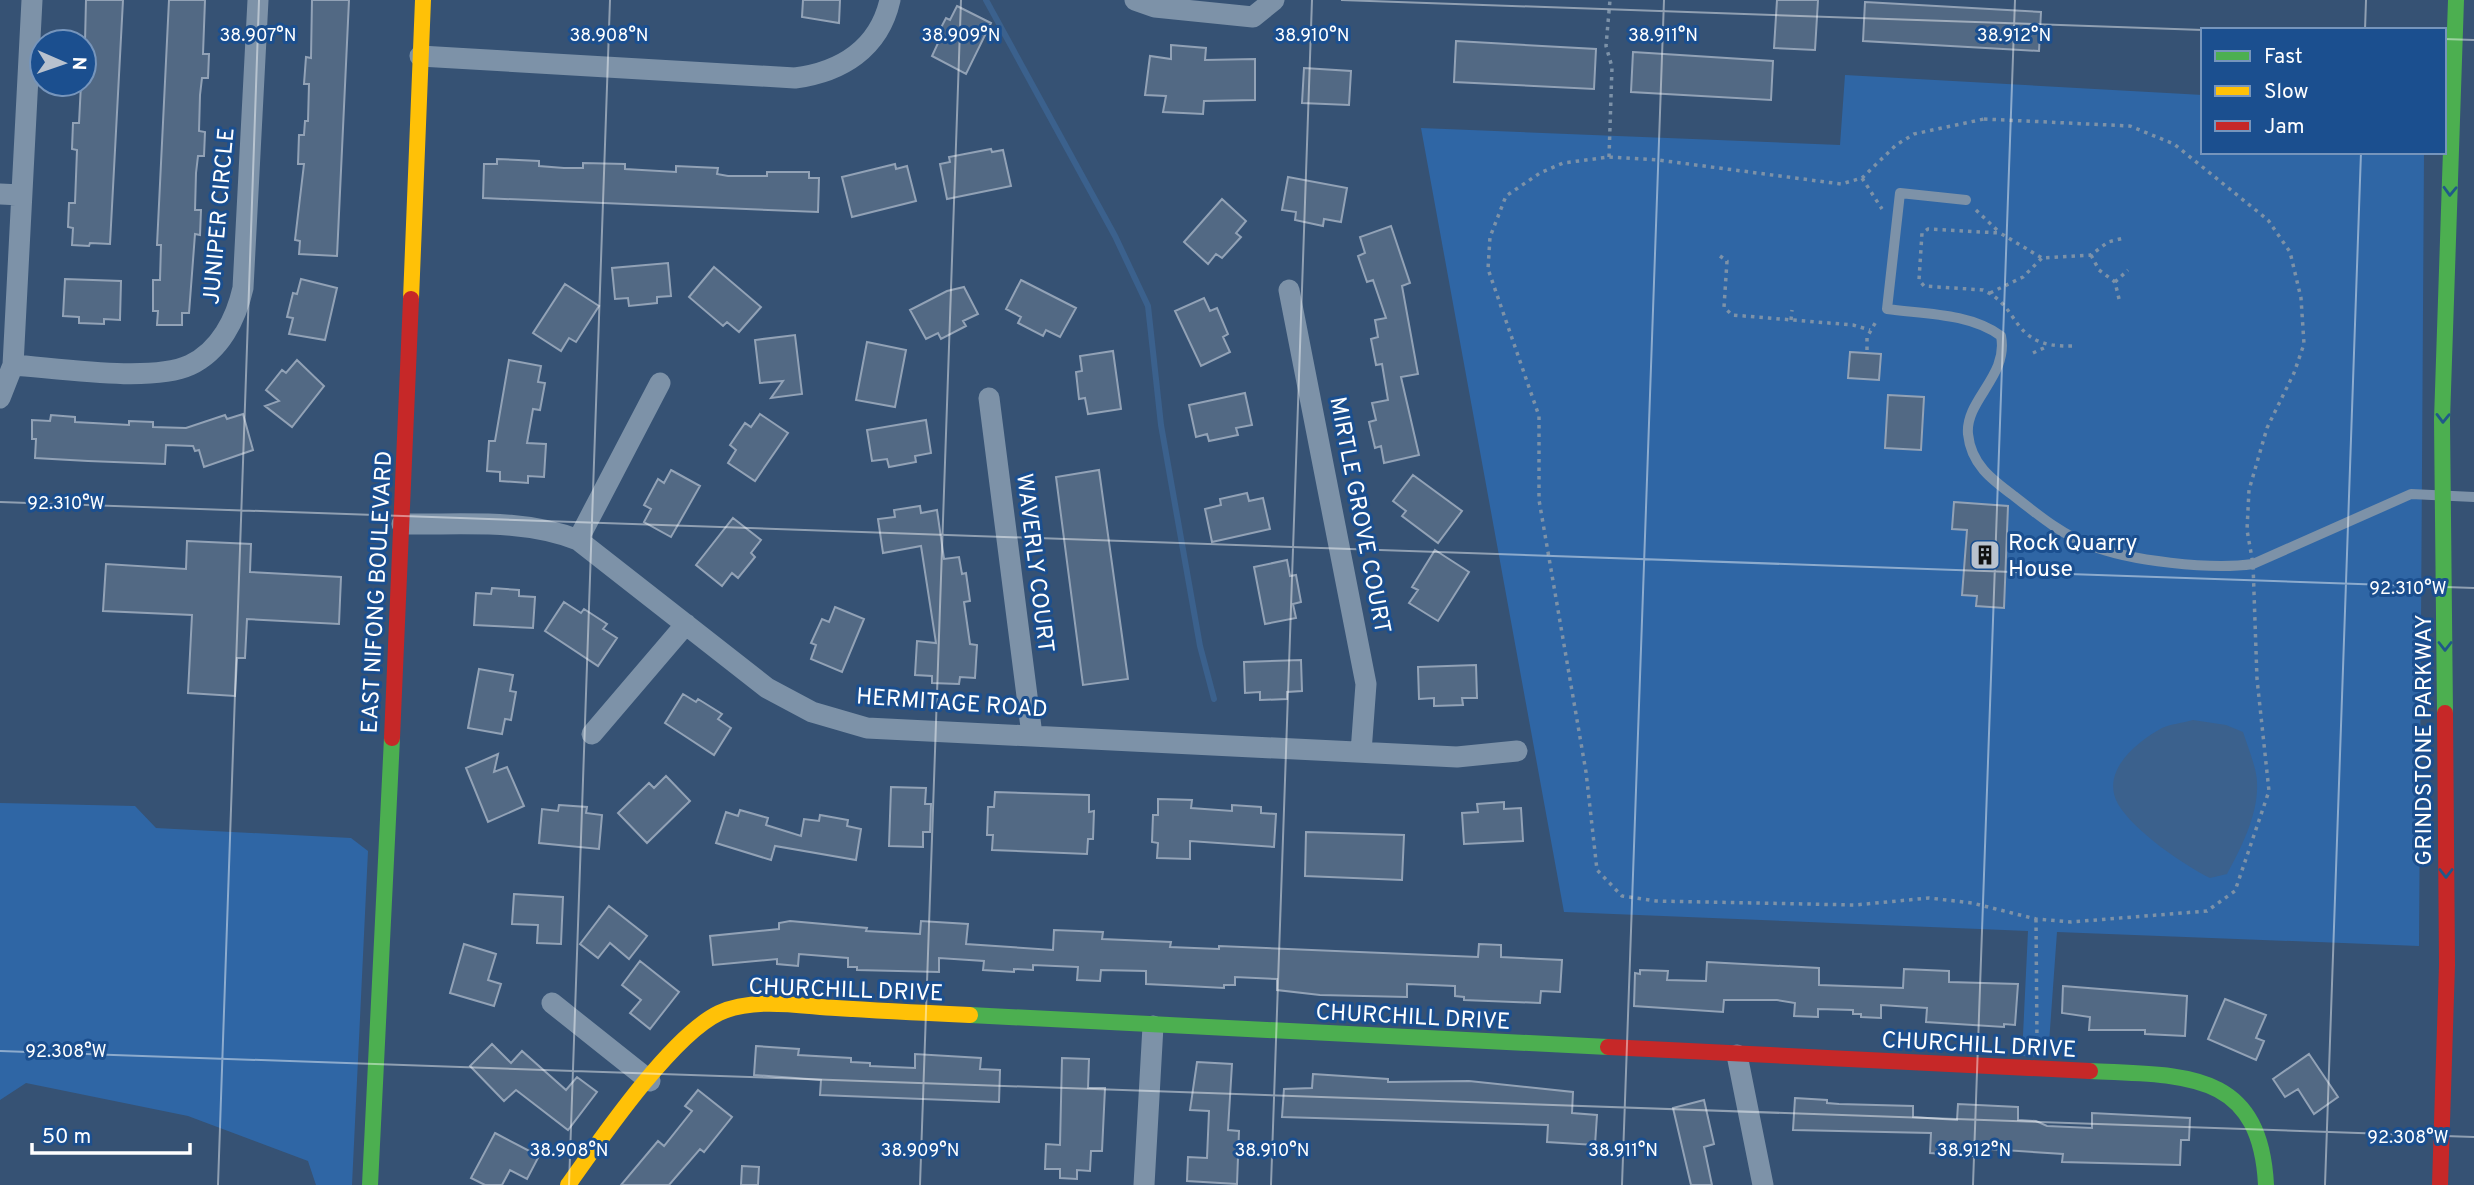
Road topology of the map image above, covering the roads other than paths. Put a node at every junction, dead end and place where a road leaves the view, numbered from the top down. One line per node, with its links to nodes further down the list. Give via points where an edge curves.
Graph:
1 (32, 0): 9 (street)
2 (258, 0): 12 (street, JUNIPER CIRCLE, via 243,288 237,317 215,346 189,365 143,373)
3 (423, 0): 8 (street, EAST NIFONG BOULEVARD)
4 (890, 0): 8 (street, via 867,44 849,61 825,74 794,78)
5 (1135, 0): 6 (street, via 1155,7 1253,17)
6 (1274, 0)
7 (2456, 0): 16 (street, GRINDSTONE PARKWAY, one-way to 16)
8 (420, 56): 18 (street, EAST NIFONG BOULEVARD)
9 (10, 194): 12 (street)
10 (1966, 200): 16 (lane, via 1900,193 1887,309 1969,320 2001,335 1997,372 1968,430 1970,451 1984,473 2046,521 2089,545 2119,554 2226,568 2253,564 2411,494)
11 (1289, 290): 24 (street, MIRTLE GROVE COURT, via 1367,684)
12 (13, 365): 14 (street)
13 (660, 383): 19 (street)
14 (0, 398)
15 (989, 398): 22 (street, WAVERLY COURT)
16 (2444, 494): 17 (lane); 34 (street, GRINDSTONE PARKWAY, one-way to 34, via 2447,965)
17 (2474, 497)
18 (402, 524): 19 (street, HERMITAGE ROAD, via 520,526 550,529); 29 (street, EAST NIFONG BOULEVARD)
19 (578, 540): 20 (street, HERMITAGE ROAD)
20 (685, 624): 21 (street); 22 (street, HERMITAGE ROAD, via 767,688 812,712 867,727)
21 (592, 734)
22 (1032, 735): 24 (street, HERMITAGE ROAD)
23 (1517, 751): 24 (street, HERMITAGE ROAD, via 1457,757)
24 (1361, 752)
25 (552, 1003): 28 (street)
26 (1153, 1026): 27 (street, CHURCHILL DRIVE); 28 (street, CHURCHILL DRIVE, via 744,1006 719,1013 697,1027); 31 (street)
27 (1737, 1055): 32 (street); 33 (street, CHURCHILL DRIVE, via 2199,1080 2226,1093 2247,1112 2260,1134)
28 (650, 1080): 30 (street, CHURCHILL DRIVE)
29 (370, 1185)
30 (568, 1185)
31 (1144, 1185)
32 (1763, 1185)
33 (2266, 1185)
34 (2440, 1185)

